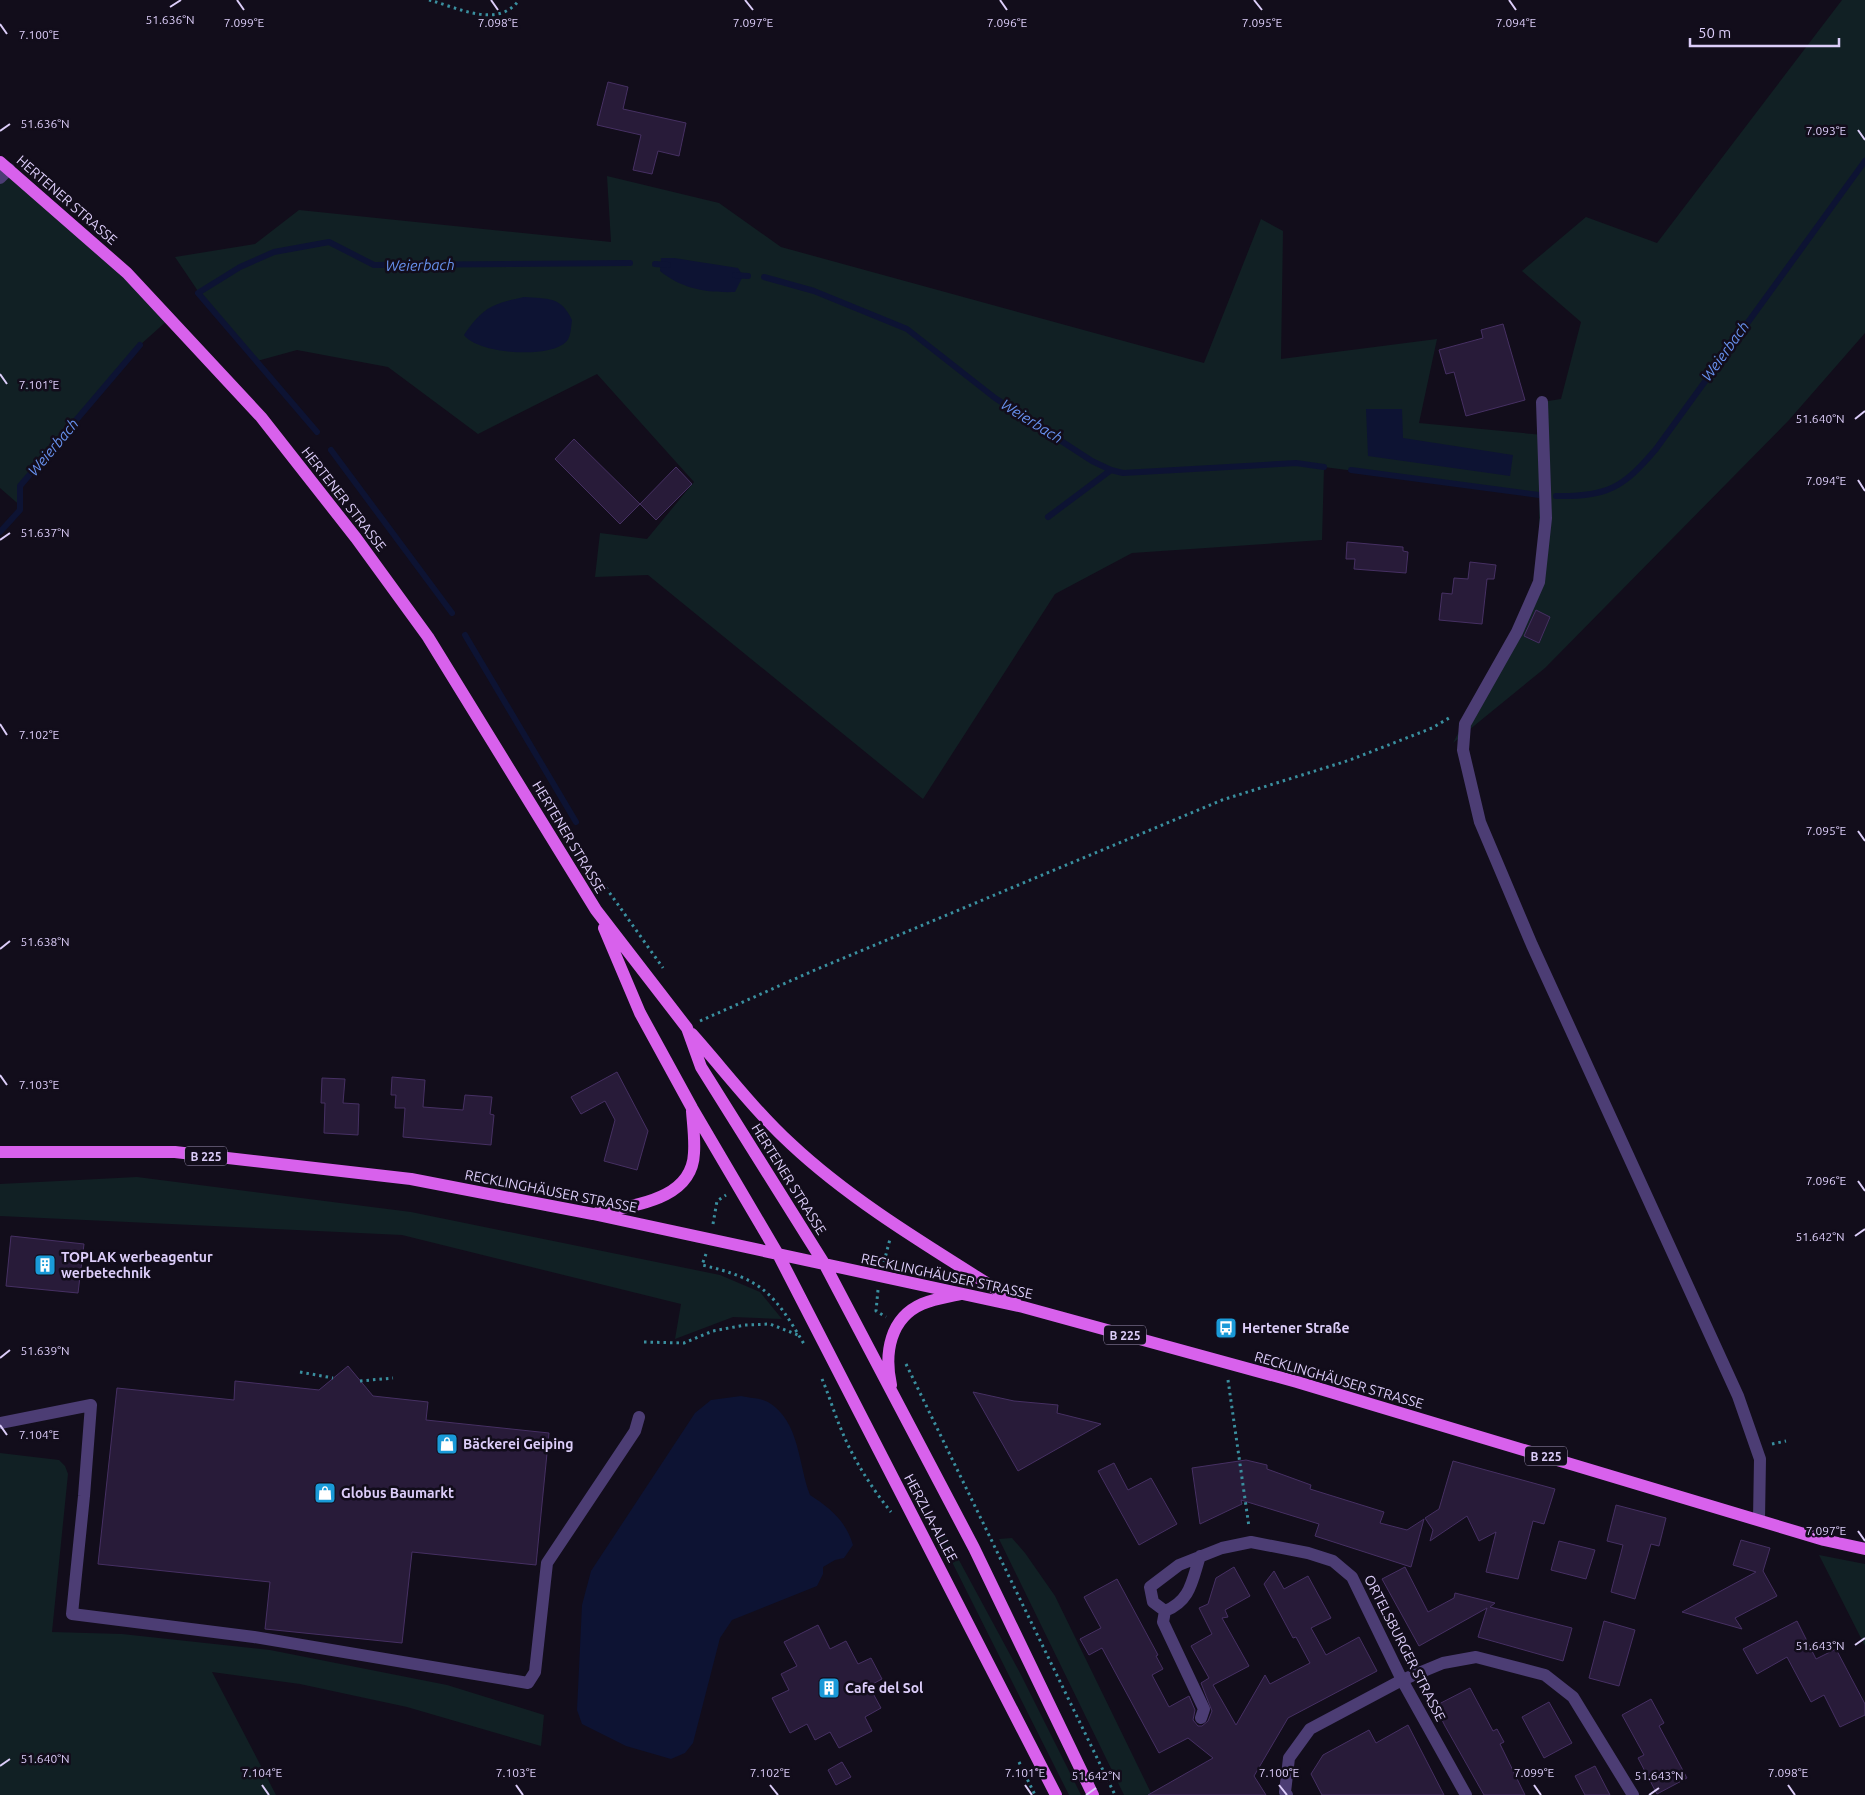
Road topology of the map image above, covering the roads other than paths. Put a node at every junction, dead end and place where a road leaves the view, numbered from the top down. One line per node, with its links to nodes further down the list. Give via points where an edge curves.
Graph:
1 (5, 165): 2 (street); 4 (main road, HERTENER STRASSE, via 127,273 267,425 356,538 428,637)
2 (0, 178)
3 (1542, 402): 16 (street, via 1546,518 1540,582 1518,632 1465,724 1463,750 1480,822 1532,945 1738,1396 1760,1459)
4 (596, 910): 5 (main road, HERTENER STRASSE); 6 (main road, HERTENER STRASSE, via 640,1013)
5 (687, 1028): 10 (main road, HERTENER STRASSE, via 701,1067); 12 (main road, via 790,1144 828,1176)
6 (692, 1108): 8 (main road, via 694,1156 685,1180 667,1196); 9 (main road, HERTENER STRASSE)
7 (0, 1152): 8 (main road, RECKLINGHÄUSER STRASSE / B 225, via 185,1153 411,1179)
8 (592, 1214): 9 (main road, RECKLINGHÄUSER STRASSE / B 225)
9 (780, 1256): 10 (main road, RECKLINGHÄUSER STRASSE / B 225); 22 (main road, HERZLIA-ALLEE)
10 (825, 1265): 11 (main road, RECKLINGHÄUSER STRASSE / B 225); 13 (main road, HERZLIA-ALLEE)
11 (964, 1293): 12 (main road, RECKLINGHÄUSER STRASSE / B 225); 13 (main road, via 922,1304 900,1319 888,1348 888,1370)
12 (1024, 1306): 16 (main road, RECKLINGHÄUSER STRASSE / B 225, via 1306,1384)
13 (895, 1402): 23 (main road, HERZLIA-ALLEE, via 974,1548)
14 (639, 1417): 15 (street, via 635,1431 547,1563 535,1672 528,1683 254,1637 72,1614 91,1405)
15 (0, 1423)
16 (1759, 1519): 17 (main road, RECKLINGHÄUSER STRASSE / B 225, via 1824,1540)
17 (1865, 1549)
18 (1200, 1556): 19 (street, via 1189,1592 1179,1606); 19 (street, ORTELSBURGER STRASSE, via 1179,1565 1150,1588 1153,1602); 20 (street, ORTELSBURGER STRASSE, via 1251,1542 1333,1561 1352,1577)
19 (1165, 1611): 21 (street, via 1164,1622 1204,1709)
20 (1402, 1680): 24 (street, via 1310,1729 1289,1758); 25 (street, ORTELSBURGER STRASSE); 26 (street, via 1443,1663 1476,1657 1545,1675 1573,1697)
21 (1201, 1718)
22 (1056, 1795)
23 (1094, 1795)
24 (1287, 1795)
25 (1466, 1795)
26 (1633, 1795)

